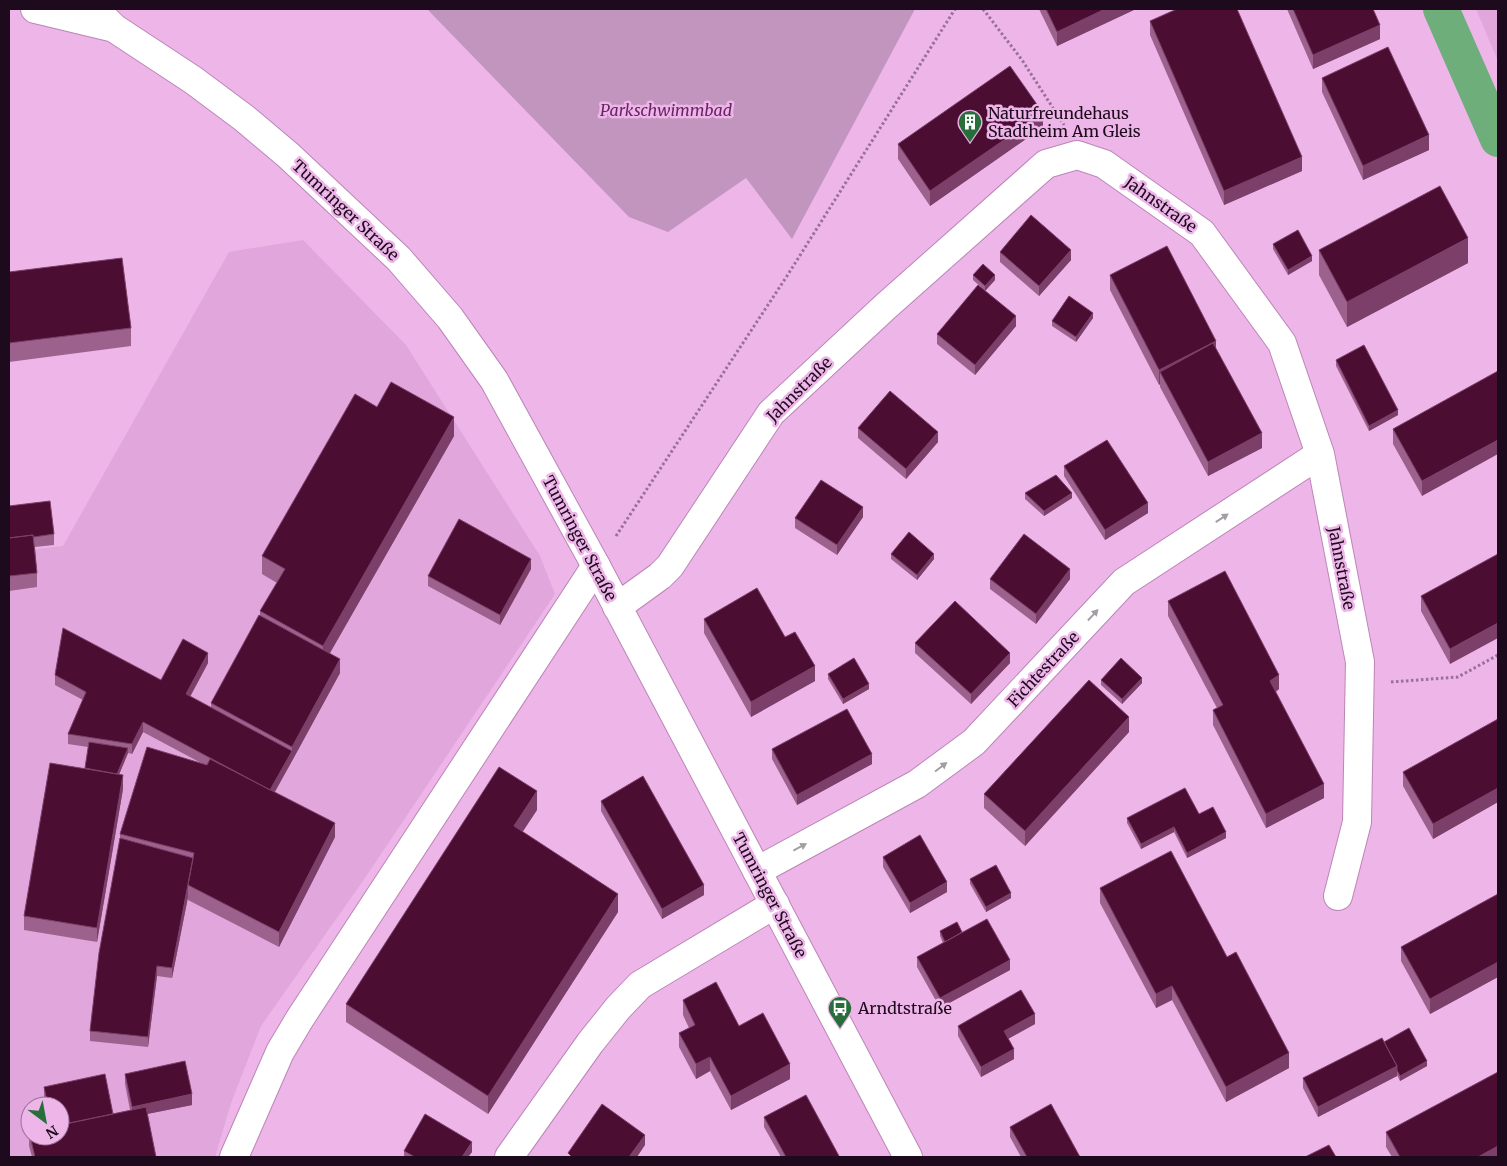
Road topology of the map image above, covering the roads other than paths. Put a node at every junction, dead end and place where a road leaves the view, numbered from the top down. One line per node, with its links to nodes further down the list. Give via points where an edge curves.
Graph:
1 (35, 9): 3 (street, Tumringer Straße)
2 (95, 9): 3 (street, Tumringer Straße)
3 (114, 28): 5 (street, Tumringer Straße, via 244,118 399,259 450,318 494,380)
4 (1320, 454): 6 (street, Jahnstraße, via 1282,343 1202,233 1104,164 1077,155 1046,164 771,413 670,566); 7 (street, Fichtestraße, one-way to 4, via 917,784 974,742 1124,582); 8 (street, Jahnstraße, via 1360,662 1357,822)
5 (596, 566): 6 (street, Tumringer Straße); 10 (street, via 298,1020 280,1052)
6 (617, 607): 7 (street, Tumringer Straße)
7 (757, 870): 9 (street, Tumringer Straße)
8 (1338, 896)
9 (775, 904): 11 (street, via 640,985 584,1050); 12 (street, Tumringer Straße)
10 (234, 1157)
11 (509, 1157)
12 (908, 1157)

